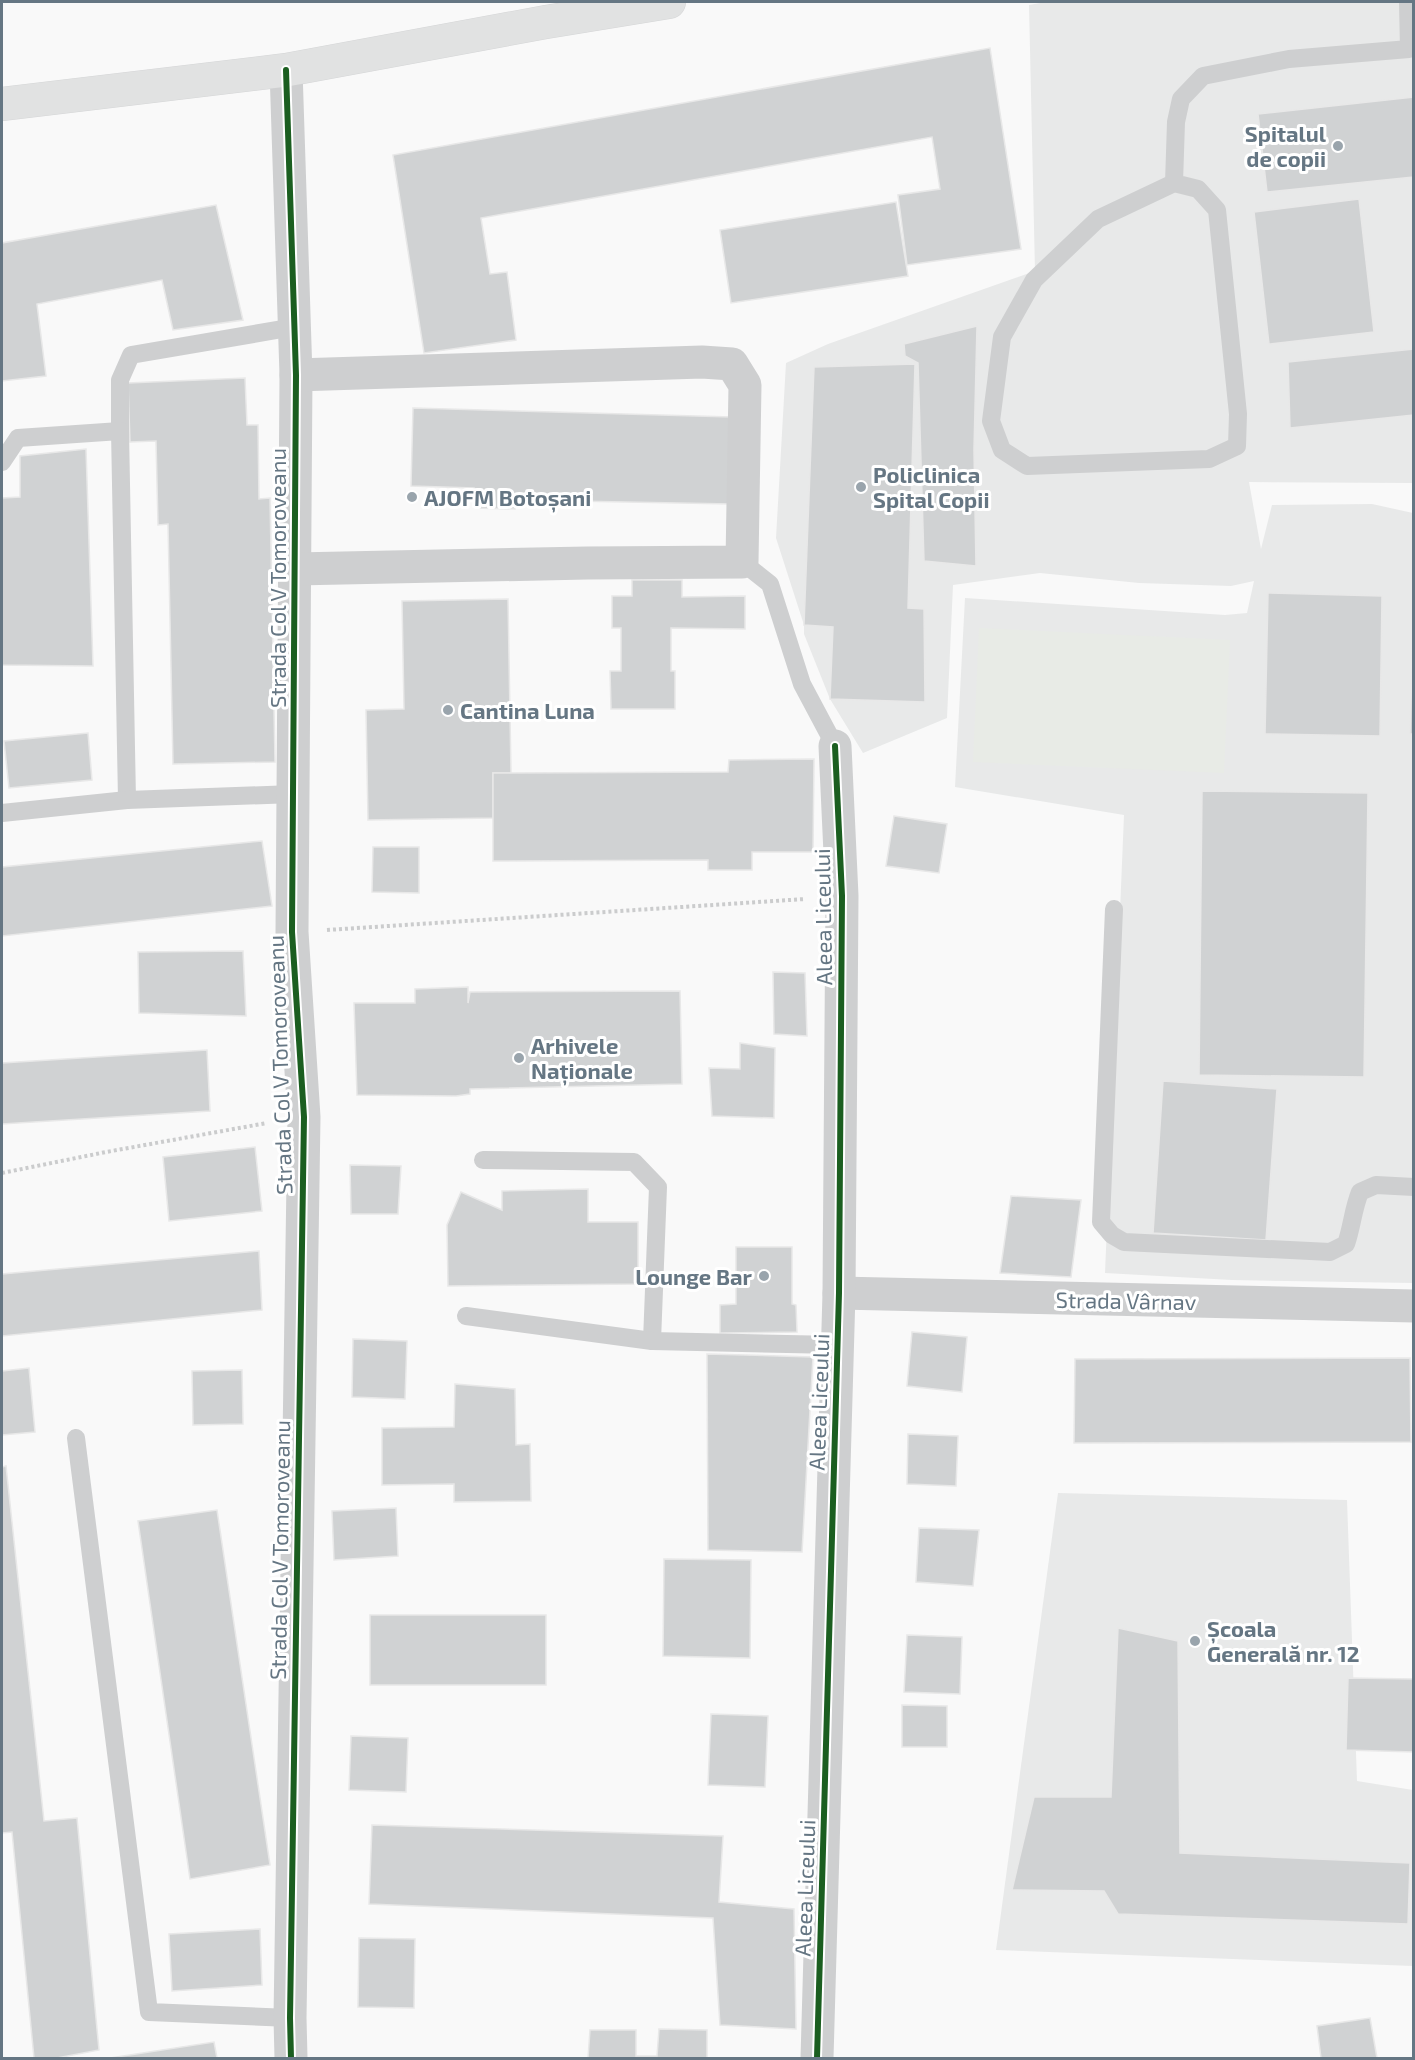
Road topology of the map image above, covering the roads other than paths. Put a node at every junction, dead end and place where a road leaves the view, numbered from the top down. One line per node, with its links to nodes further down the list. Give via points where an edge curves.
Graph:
1 (669, 2): 3 (main road)
2 (1408, 2): 6 (lane, via 1409,49 1288,59 1203,76 1181,99 1176,122)
3 (545, 12): 4 (main road)
4 (286, 70): 5 (main road); 7 (street, Strada Col V Tomoroveanu)
5 (2, 104)
6 (1174, 183): 6 (lane, via 1098,219 1034,280 1002,337 992,421 1002,450 1027,466 1209,459 1238,446 1217,210 1198,189)
7 (294, 327): 8 (street, Strada Col V Tomoroveanu); 9 (lane, via 131,355 120,380)
8 (296, 375): 11 (street, via 732,364 745,385); 12 (street, Strada Col V Tomoroveanu)
9 (120, 431): 10 (lane, via 18,438); 15 (lane)
10 (2, 462)
11 (741, 562): 12 (street); 13 (lane, via 770,584 802,684)
12 (295, 569): 14 (street, Strada Col V Tomoroveanu)
13 (835, 746): 20 (street, Aleea Liceului, via 842,896)
14 (294, 794): 15 (lane); 26 (street, Strada Col V Tomoroveanu, via 292,932 304,1117)
15 (127, 800): 16 (lane)
16 (2, 813)
17 (1114, 909): 19 (lane, via 1101,1221 1112,1235 1124,1242 1330,1252 1346,1244 1360,1192 1376,1185)
18 (483, 1160): 23 (lane, via 634,1162 658,1187)
19 (1413, 1186)
20 (839, 1293): 21 (street, Strada Vârnav); 24 (street, Aleea Liceului)
21 (1413, 1306)
22 (466, 1316): 23 (lane)
23 (652, 1341): 24 (lane)
24 (837, 1345): 28 (street, Aleea Liceului)
25 (76, 1438): 26 (lane, via 149,2012)
26 (290, 2018): 27 (street, Strada Col V Tomoroveanu)
27 (291, 2058)
28 (817, 2058)

